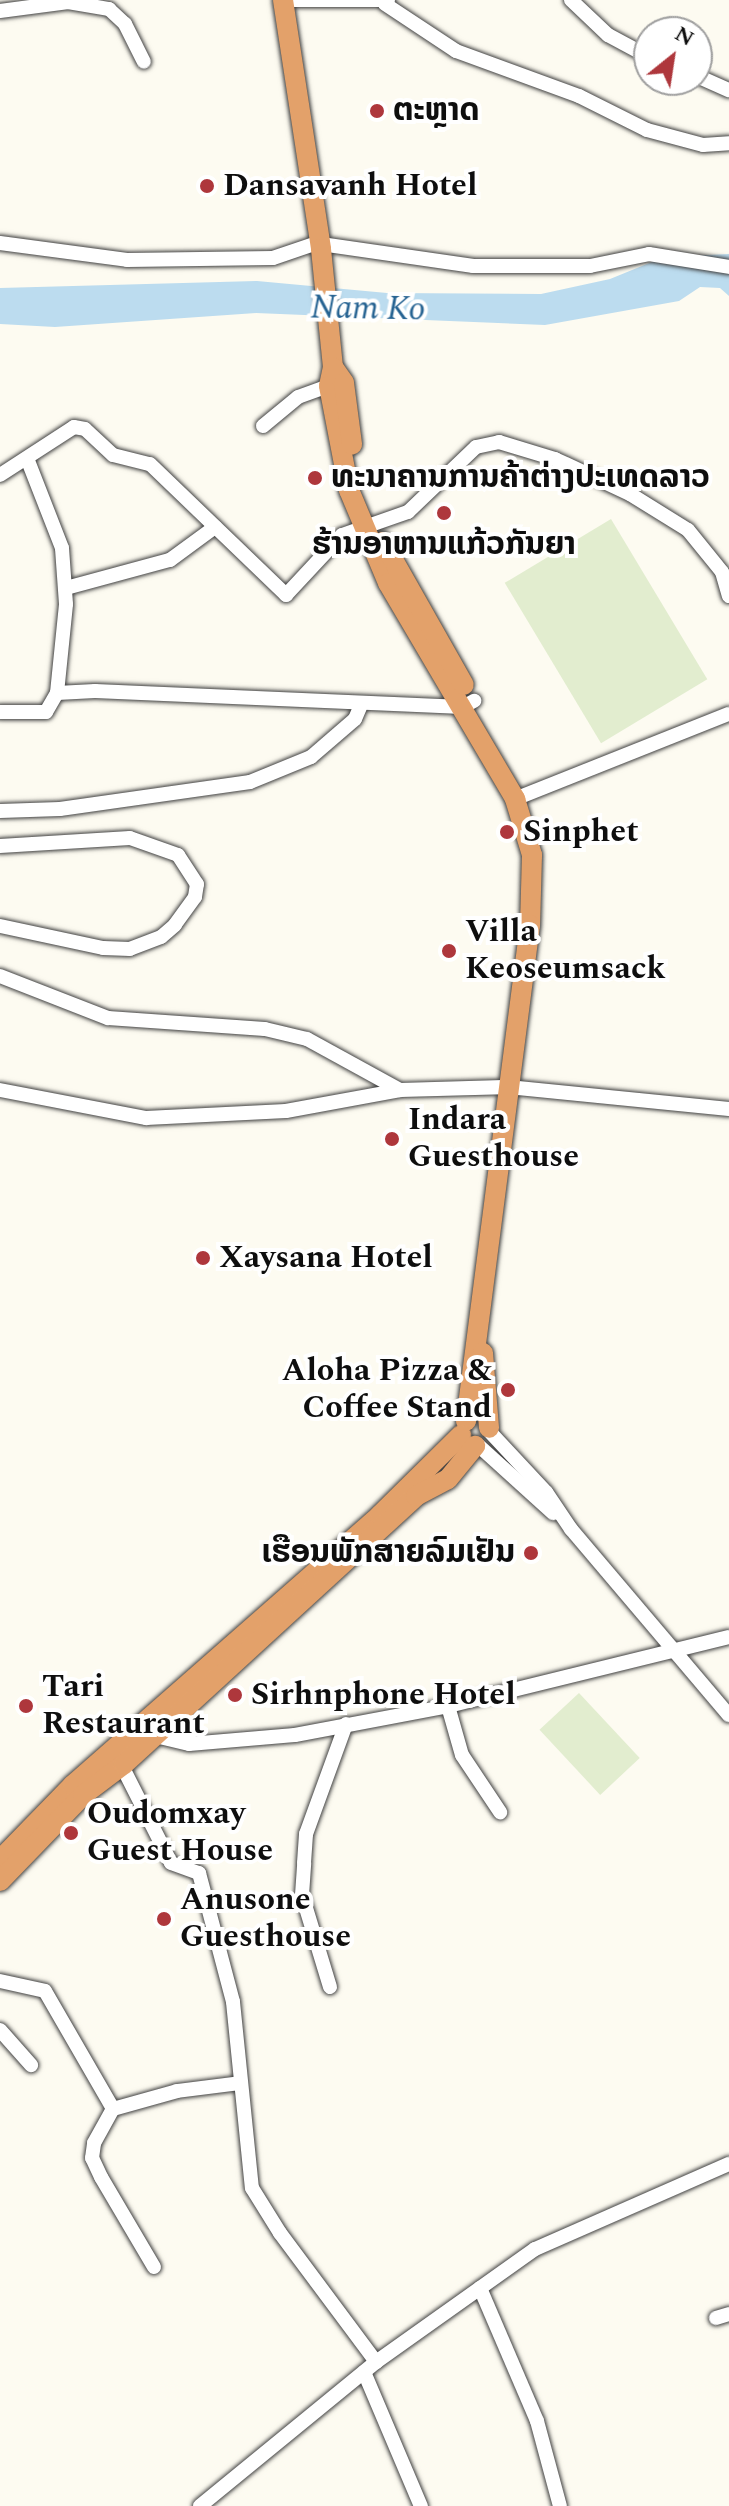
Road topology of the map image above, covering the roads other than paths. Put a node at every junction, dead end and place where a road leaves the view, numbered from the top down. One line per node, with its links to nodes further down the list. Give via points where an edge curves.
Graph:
1 (283, 0): 3 (street); 9 (highway)
2 (571, 0): 5 (street, via 608,35)
3 (386, 2): 7 (street, via 456,51 579,96 647,130 703,145)
4 (0, 11): 6 (street, via 68,2 109,9 125,24)
5 (633, 48)
6 (144, 62)
7 (729, 143)
8 (0, 243): 9 (street, via 127,260 273,258)
9 (321, 245): 10 (street, via 473,266 590,266 649,254); 11 (highway)
10 (729, 267)
11 (331, 368): 12 (street); 15 (highway, via 344,383)
12 (263, 426)
13 (28, 461): 14 (street); 16 (street, via 80,427 113,455 150,464); 17 (street, via 62,548)
14 (0, 475)
15 (367, 522): 16 (street, via 342,535 286,595); 18 (street, via 408,512 476,447 499,442 555,459 630,494 688,530 717,564); 20 (highway, via 407,618)
16 (215, 527): 17 (street, via 170,560)
17 (66, 588): 19 (street)
18 (729, 596)
19 (57, 693): 21 (street); 22 (street, via 46,712)
20 (468, 704): 21 (street); 24 (highway)
21 (361, 705): 25 (street, via 355,719 311,757 250,782 60,809)
22 (0, 712)
23 (729, 714): 24 (street)
24 (522, 796): 29 (highway, via 534,884)
25 (0, 811)
26 (0, 846): 27 (street, via 130,838 178,855 192,869 197,884 195,897 175,925 130,949)
27 (0, 926)
28 (0, 976): 31 (street, via 108,1018 265,1029 307,1039)
29 (514, 1088): 31 (street); 32 (street); 33 (highway, via 476,1366)
30 (0, 1090): 31 (street, via 146,1118 195,1120 286,1111)
31 (400, 1090)
32 (729, 1109)
33 (477, 1435): 35 (street, via 546,1492); 39 (highway, via 448,1479 416,1496)
34 (729, 1637): 35 (street)
35 (674, 1653): 36 (street); 37 (street)
36 (448, 1706): 38 (street); 41 (street, via 462,1755)
37 (729, 1715)
38 (346, 1724): 39 (street, via 189,1744); 45 (street, via 306,1834 302,1895)
39 (144, 1733): 40 (highway)
40 (117, 1758): 42 (highway); 43 (highway); 48 (street, via 169,1860 199,1873 233,2002)
41 (500, 1812)
42 (0, 1860)
43 (0, 1881)
44 (0, 1981): 49 (street, via 45,1991)
45 (330, 1987)
46 (0, 2030): 47 (street)
47 (31, 2065)
48 (240, 2083): 49 (street, via 177,2091); 53 (street, via 248,2168 258,2201)
49 (113, 2109): 51 (street, via 94,2143 92,2158)
50 (729, 2164): 52 (street, via 535,2249)
51 (154, 2267)
52 (480, 2288): 53 (street); 56 (street, via 537,2421)
53 (370, 2367): 54 (street); 55 (street)
54 (200, 2506)
55 (421, 2506)
56 (560, 2506)

